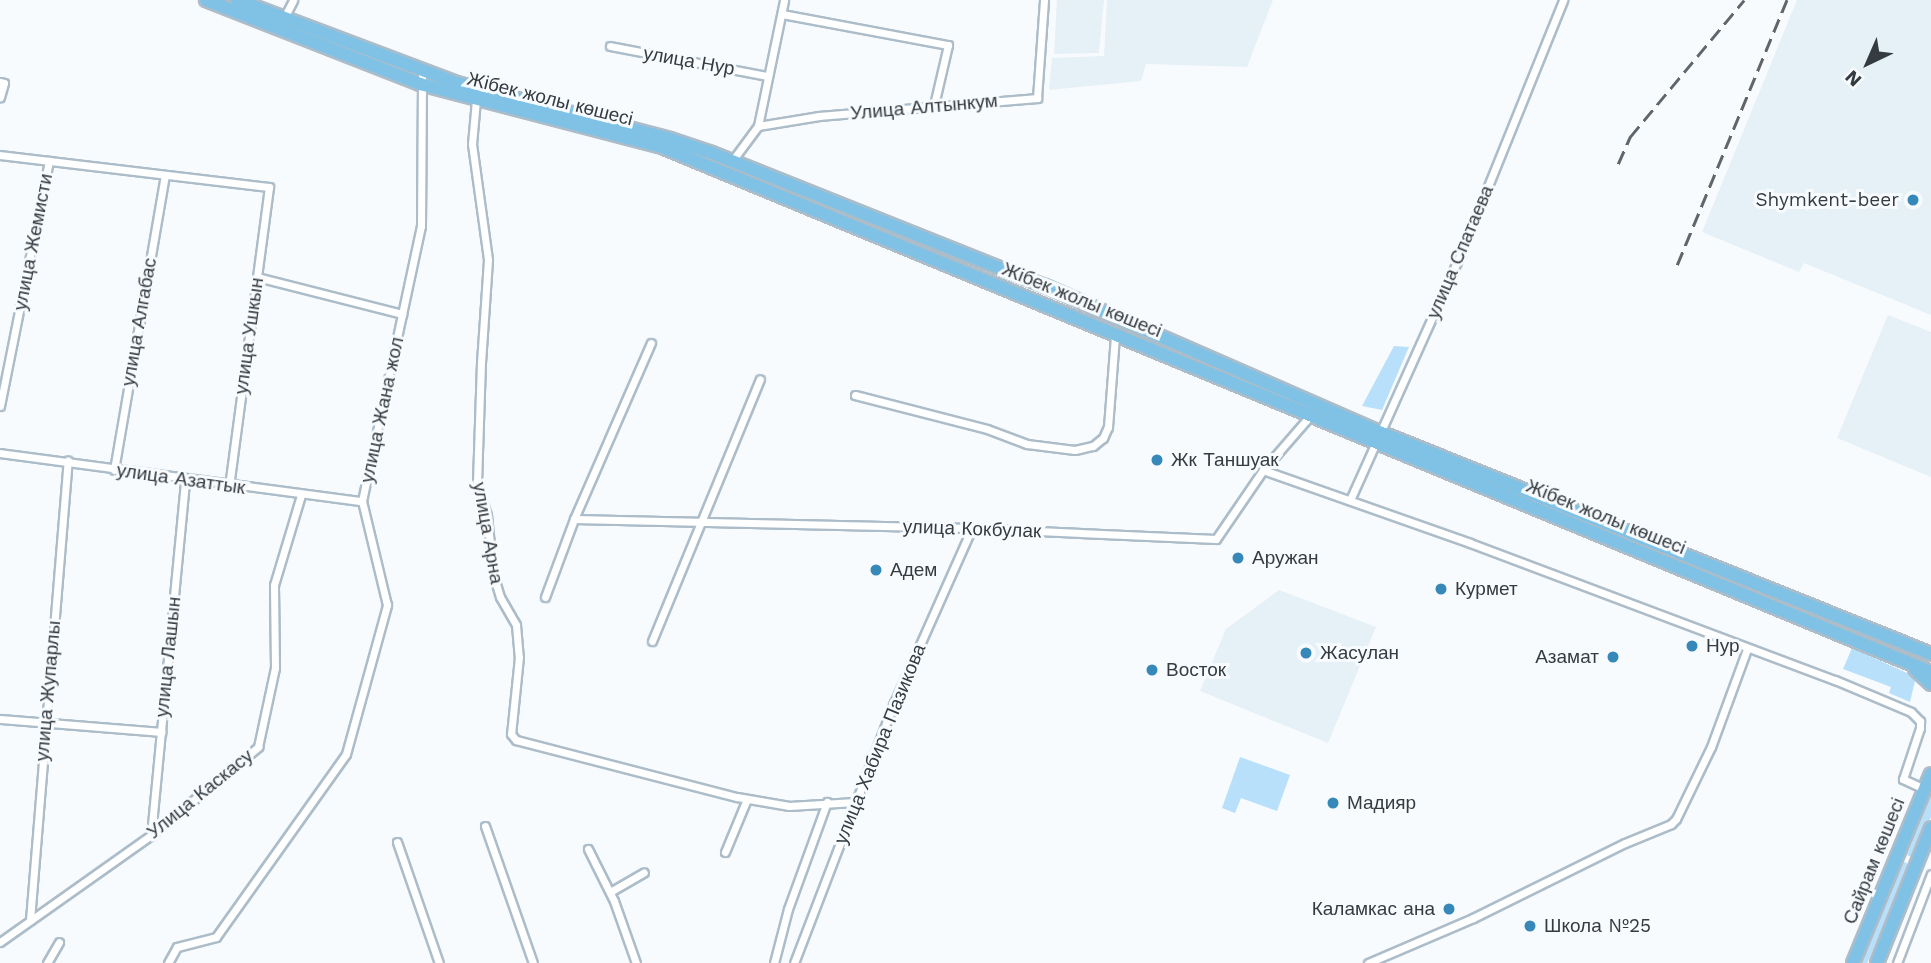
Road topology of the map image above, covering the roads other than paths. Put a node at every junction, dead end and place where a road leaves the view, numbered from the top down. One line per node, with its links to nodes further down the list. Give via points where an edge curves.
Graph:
1 (206, 0): 13 (main road, Жібек жолы көшесі)
2 (237, 0): 8 (main road, Жібек жолы көшесі)
3 (293, 0): 8 (street)
4 (784, 0): 7 (street)
5 (1044, 0): 16 (street, Улица Алтынкум, via 1037,98)
6 (1563, 0): 30 (street, улица Спатаева, via 1461,253)
7 (782, 14): 11 (street); 16 (street, via 948,45)
8 (283, 19): 10 (main road, Жібек жолы көшесі)
9 (610, 46): 11 (street, улица Нур)
10 (422, 70): 13 (street, улица Жана жол); 20 (main road, Жібек жолы көшесі, via 670,139)
11 (768, 76): 17 (street)
12 (0, 82): 14 (street, via 4,83)
13 (420, 85): 15 (main road, Жібек жолы көшесі); 23 (street, улица Жана жол, via 421,226)
14 (0, 97)
15 (475, 100): 24 (main road, Жібек жолы көшесі, via 662,147); 55 (street, улица Арна, via 472,144 488,260 477,483 493,574 516,625 519,657 511,734 516,740)
16 (934, 105): 17 (street, Улица Алтынкум)
17 (758, 126): 20 (street)
18 (0, 155): 19 (street)
19 (49, 161): 21 (street); 28 (street, улица Жемисти)
20 (732, 161): 30 (main road, Жібек жолы көшесі, via 1045,286)
21 (165, 175): 22 (street, улица Ушкын, via 269,187); 33 (street, улица Алгабас)
22 (257, 277): 23 (street); 36 (street, улица Ушкын)
23 (402, 314): 39 (street, улица Жана жол)
24 (1115, 334): 27 (street, via 1108,427 1093,446 1074,450 1027,444); 29 (main road, Жібек жолы көшесі)
25 (651, 343): 40 (street)
26 (760, 379): 41 (street)
27 (855, 395)
28 (0, 407)
29 (1309, 417): 30 (main road, Жібек жолы көшесі); 34 (street, улица Кокбулак)
30 (1379, 438): 38 (street, улица Спатаева); 46 (main road, Жібек жолы көшесі); 47 (main road, Жібек жолы көшесі)
31 (0, 453): 32 (street, улица Азаттык)
32 (68, 461): 33 (street, улица Азаттык); 51 (street, улица Жупарлы)
33 (114, 470): 35 (street, улица Азаттык)
34 (1263, 470): 38 (street); 42 (street, улица Кокбулак, via 1216,539)
35 (185, 480): 36 (street, улица Азаттык); 52 (street, улица Лашын)
36 (229, 485): 37 (street, улица Азаттык)
37 (301, 495): 39 (street, улица Азаттык); 60 (street, Улица Каскасу, via 274,585 275,667 258,747)
38 (1350, 500): 45 (street)
39 (362, 501): 74 (street, улица Жана жол, via 387,605 346,754 216,937 177,947)
40 (574, 519): 41 (street, улица Кокбулак); 43 (street)
41 (702, 523): 42 (street, улица Кокбулак); 44 (street)
42 (972, 528): 57 (street, улица Хабира Пазикова)
43 (545, 597)
44 (652, 641)
45 (1747, 649): 54 (street, via 1835,680 1916,716 1920,728 1903,779); 80 (street, via 1711,747 1671,824)
46 (1931, 654)
47 (1907, 662): 48 (main road, Жібек жолы көшесі); 49 (main road)
48 (1931, 672)
49 (1931, 684)
50 (0, 719): 51 (street)
51 (45, 722): 52 (street); 70 (street, улица Жупарлы)
52 (161, 732): 60 (street, улица Лашын)
53 (1931, 774): 54 (main road, Сайрам көшесі)
54 (1924, 789): 65 (main road, Сайрам көшесі)
55 (747, 799): 56 (street, улица Арна, via 789,806); 64 (street)
56 (827, 802): 57 (street, улица Арна); 78 (street)
57 (855, 802): 79 (street, улица Хабира Пазикова)
58 (485, 826): 76 (street)
59 (1931, 828): 62 (main road, Сайрам көшесі)
60 (152, 835): 70 (street, Улица Каскасу)
61 (397, 842): 75 (street)
62 (1927, 848): 66 (main road, Сайрам көшесі)
63 (588, 849): 69 (street)
64 (725, 852)
65 (1897, 856): 66 (main road); 81 (main road, Сайрам көшесі)
66 (1917, 864): 82 (main road, Сайрам көшесі)
67 (644, 872): 69 (street)
68 (1931, 874): 83 (street)
69 (610, 892): 77 (street)
70 (30, 920): 71 (street, Улица Каскасу)
71 (0, 942)
72 (59, 942): 73 (street)
73 (47, 963)
74 (168, 963)
75 (439, 963)
76 (533, 963)
77 (636, 963)
78 (774, 963)
79 (794, 963)
80 (1368, 963)
81 (1853, 963)
82 (1877, 963)
83 (1897, 963)

